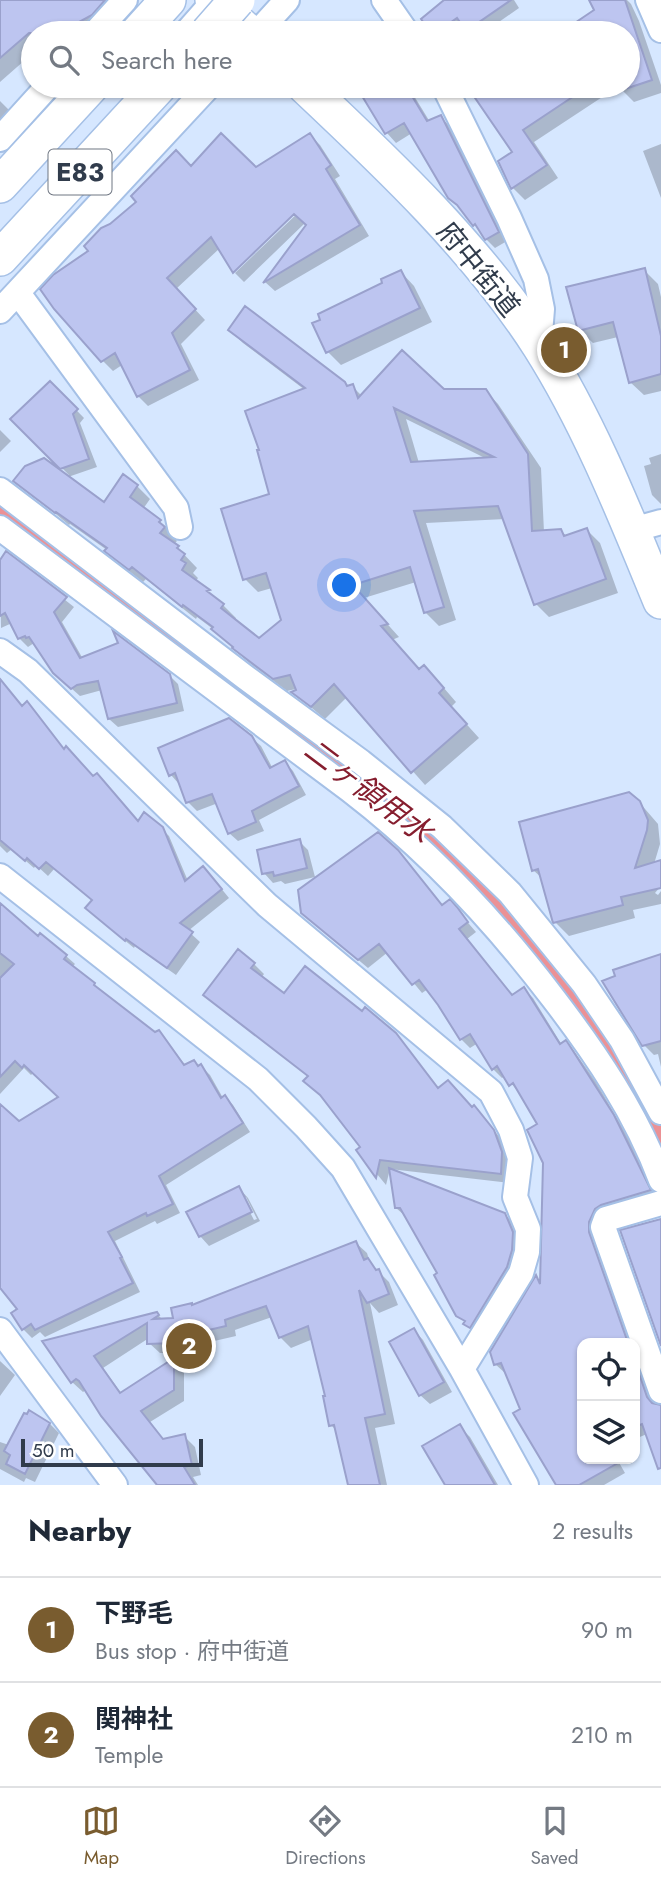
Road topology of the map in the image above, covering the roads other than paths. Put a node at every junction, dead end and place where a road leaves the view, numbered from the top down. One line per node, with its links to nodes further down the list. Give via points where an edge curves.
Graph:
1 (125, 0): 7 (street)
2 (168, 0): 8 (highway)
3 (287, 0): 12 (street)
4 (384, 0): 13 (street)
5 (648, 0): 14 (street)
6 (212, 6): 9 (street); 10 (street); 11 (highway)
7 (106, 21)
8 (149, 21)
9 (179, 21)
10 (198, 21)
11 (233, 21)
12 (268, 21)
13 (399, 21)
14 (661, 30)
15 (37, 98): 23 (street)
16 (79, 98): 24 (highway, E83)
17 (92, 98): 25 (street)
18 (128, 98): 26 (street)
19 (148, 98): 27 (highway, E83)
20 (198, 98): 28 (street)
21 (316, 98): 30 (highway, 府中街道, via 454,234)
22 (450, 98): 30 (street, via 536,279 542,309)
23 (0, 139)
24 (0, 185)
25 (0, 195)
26 (0, 237)
27 (0, 258)
28 (18, 293): 29 (street); 33 (street, via 176,508)
29 (0, 311)
30 (539, 346): 32 (highway, 府中街道)
31 (0, 490): 38 (street, via 361,762 434,834 510,892 584,984 622,1040)
32 (646, 526): 35 (highway, 府中街道)
33 (180, 527)
34 (0, 528): 39 (street, via 391,821 418,846 485,914 596,1055 649,1149)
35 (661, 601)
36 (0, 651): 42 (street, via 27,671 267,905 492,1092 520,1158 515,1197 528,1229 527,1252 522,1273)
37 (0, 876): 42 (street, via 258,1079 306,1126 342,1168)
38 (661, 1112)
39 (661, 1180)
40 (661, 1203): 43 (street, via 606,1219 603,1227)
41 (0, 1330): 44 (street)
42 (463, 1369): 45 (street)
43 (661, 1391)
44 (115, 1485)
45 (526, 1485)

